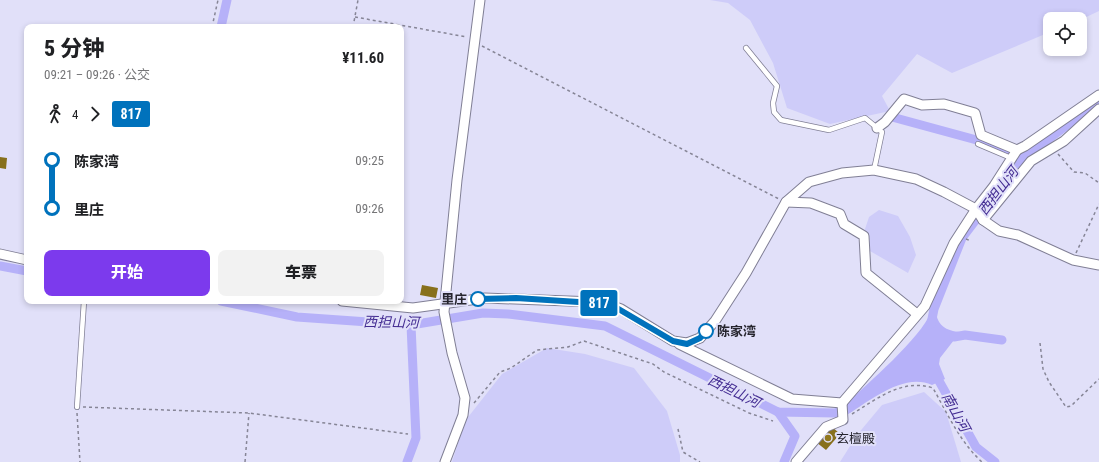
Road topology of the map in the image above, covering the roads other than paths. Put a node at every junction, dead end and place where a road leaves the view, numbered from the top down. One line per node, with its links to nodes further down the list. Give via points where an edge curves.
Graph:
1 (480, 0): 18 (street)
2 (746, 48): 5 (lane, via 777,86 773,103 774,112 781,120 829,130 865,118)
3 (1099, 95): 7 (street)
4 (1099, 109): 12 (street, via 1064,141 1031,161)
5 (877, 128): 7 (street, via 904,99 922,105 944,104 975,113 981,135); 9 (lane, via 882,132)
6 (978, 144): 8 (lane)
7 (1016, 150): 8 (street)
8 (1011, 158): 11 (street)
9 (874, 170): 10 (street, via 842,173 809,182); 11 (street, via 916,179)
10 (786, 202): 19 (street, via 811,203 840,214 844,224 864,236 866,273); 20 (street, via 746,273 715,321 700,338 687,344)
11 (976, 209): 12 (street); 19 (street, via 954,243 926,306)
12 (983, 220): 15 (street, via 999,231 1018,235 1073,260)
13 (0, 254): 14 (street)
14 (24, 259)
15 (1099, 266)
16 (84, 304): 22 (lane)
17 (372, 304): 18 (street)
18 (444, 308): 20 (street, via 485,298 610,304); 23 (street, via 445,323 465,398 463,415)
19 (917, 314): 21 (street)
20 (673, 341): 21 (street, via 792,399)
21 (842, 403): 24 (street, via 842,420 826,427)
22 (77, 407)
23 (445, 462)
24 (796, 462)

